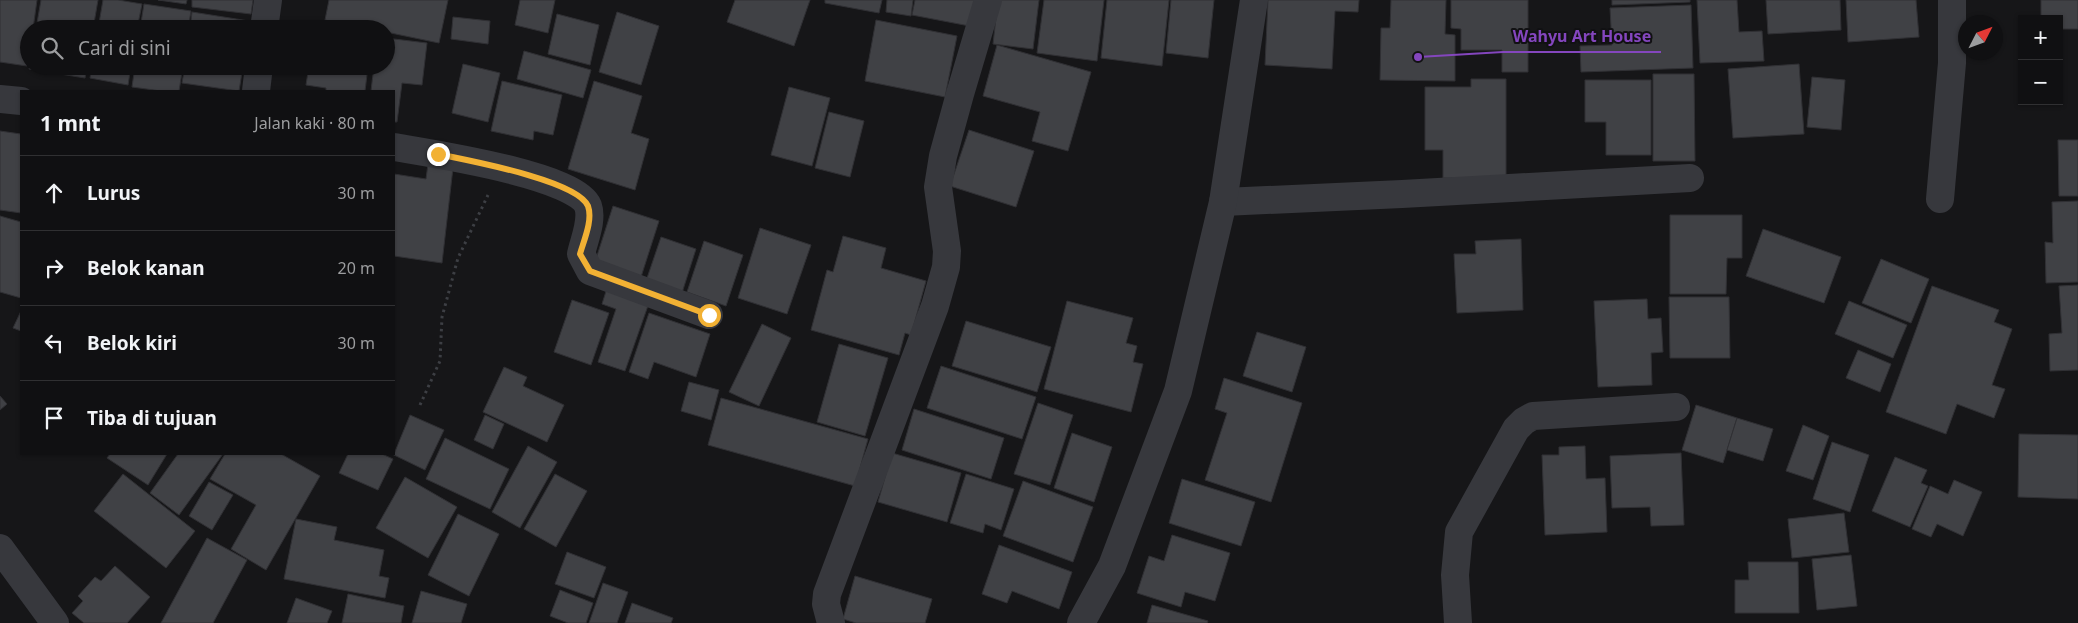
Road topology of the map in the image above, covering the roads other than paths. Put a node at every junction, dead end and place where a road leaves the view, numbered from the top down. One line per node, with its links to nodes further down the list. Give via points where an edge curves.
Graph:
1 (268, 0): 5 (street)
2 (988, 0): 19 (street, via 943,156 938,187 948,251 946,266 827,594)
3 (1254, 0): 13 (street)
4 (1952, 0): 12 (street, via 1952,64)
5 (265, 20)
6 (258, 75): 7 (street)
7 (256, 90)
8 (0, 98): 9 (street)
9 (20, 101)
10 (395, 147): 14 (street, via 501,167 579,195 587,204 590,216 580,254 590,271)
11 (1690, 178): 13 (street)
12 (1940, 199)
13 (1223, 202): 20 (street, via 1178,391 1112,566)
14 (709, 315)
15 (1676, 407): 21 (street, via 1533,416 1524,421 1516,429 1459,532 1455,575)
16 (0, 548): 17 (street)
17 (31, 612): 18 (street)
18 (55, 623)
19 (831, 623)
20 (1081, 623)
21 (1458, 623)

